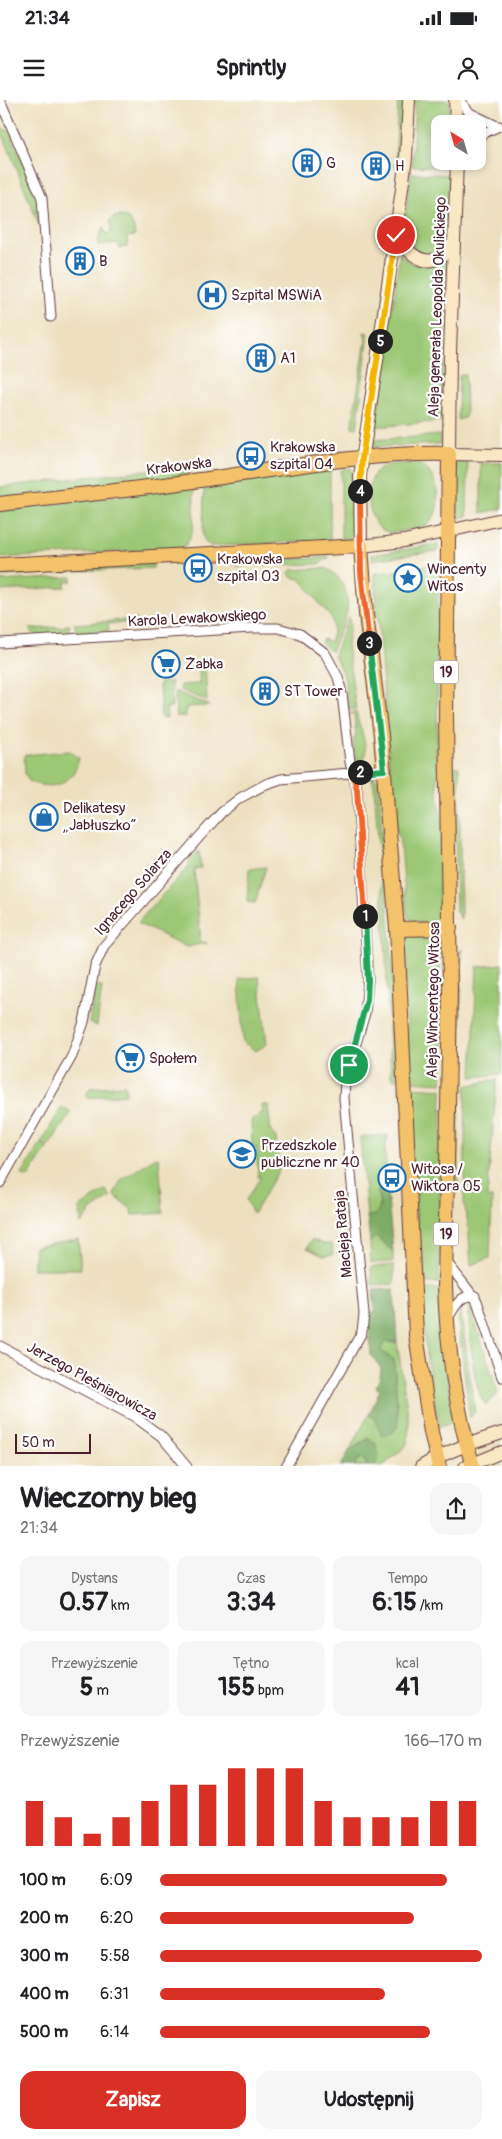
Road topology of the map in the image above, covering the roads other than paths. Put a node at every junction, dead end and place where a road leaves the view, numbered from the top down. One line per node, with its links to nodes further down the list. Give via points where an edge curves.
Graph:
1 (0, 100): 11 (street, via 42,198)
2 (409, 100): 9 (main road, via 406,158)
3 (455, 100): 5 (main road)
4 (459, 100): 6 (street, via 470,113)
5 (456, 115)
6 (500, 126): 7 (street)
7 (486, 132)
8 (457, 170): 10 (main road, Aleja generała Leopolda Okulickiego)
9 (396, 235): 10 (main road, via 407,251 426,260 444,254); 14 (main road)
10 (454, 242): 12 (main road, Aleja generała Leopolda Okulickiego)
11 (51, 317)
12 (449, 454): 13 (main road); 14 (main road, Krakowska); 17 (main road, 19)
13 (502, 455)
14 (362, 458): 15 (main road, Krakowska); 18 (main road)
15 (0, 504)
16 (502, 519): 17 (main road)
17 (447, 532): 18 (main road); 23 (main road, Aleja Wincentego Witosa / 19)
18 (360, 546): 19 (main road); 21 (main road, Aleja Wincentego Witosa)
19 (0, 565)
20 (0, 643): 22 (street, Karola Lewakowskiego, via 217,629 270,628 294,632 319,647 338,677)
21 (384, 770): 22 (street, Ignacego Solarza); 24 (main road, Aleja Wincentego Witosa)
22 (352, 772): 25 (street, Ignacego Solarza, via 281,779 240,798 212,823 113,935 97,960 84,1022 72,1056); 36 (street, Macieja Rataja, via 357,789 368,980 365,1013 345,1080 344,1098 364,1314 362,1332)
23 (450, 928): 24 (main road); 26 (main road, Aleja Wincentego Witosa / 19)
24 (396, 929): 34 (main road, Aleja Wincentego Witosa, via 416,1335)
25 (0, 1183)
26 (445, 1260): 27 (street); 28 (main road, Aleja Wincentego Witosa / 19)
27 (475, 1296): 28 (street, via 461,1299); 30 (street)
28 (446, 1322): 32 (main road, Aleja Wincentego Witosa / 19, via 452,1373)
29 (0, 1346): 35 (street, Jerzego Pleśniarowicza, via 135,1417 160,1436)
30 (502, 1378)
31 (502, 1433): 32 (main road)
32 (467, 1444): 34 (main road); 38 (main road, Aleja Wincentego Witosa / 19)
33 (502, 1452): 38 (main road)
34 (438, 1462): 37 (main road)
35 (187, 1466)
36 (286, 1466)
37 (421, 1466)
38 (470, 1466)

